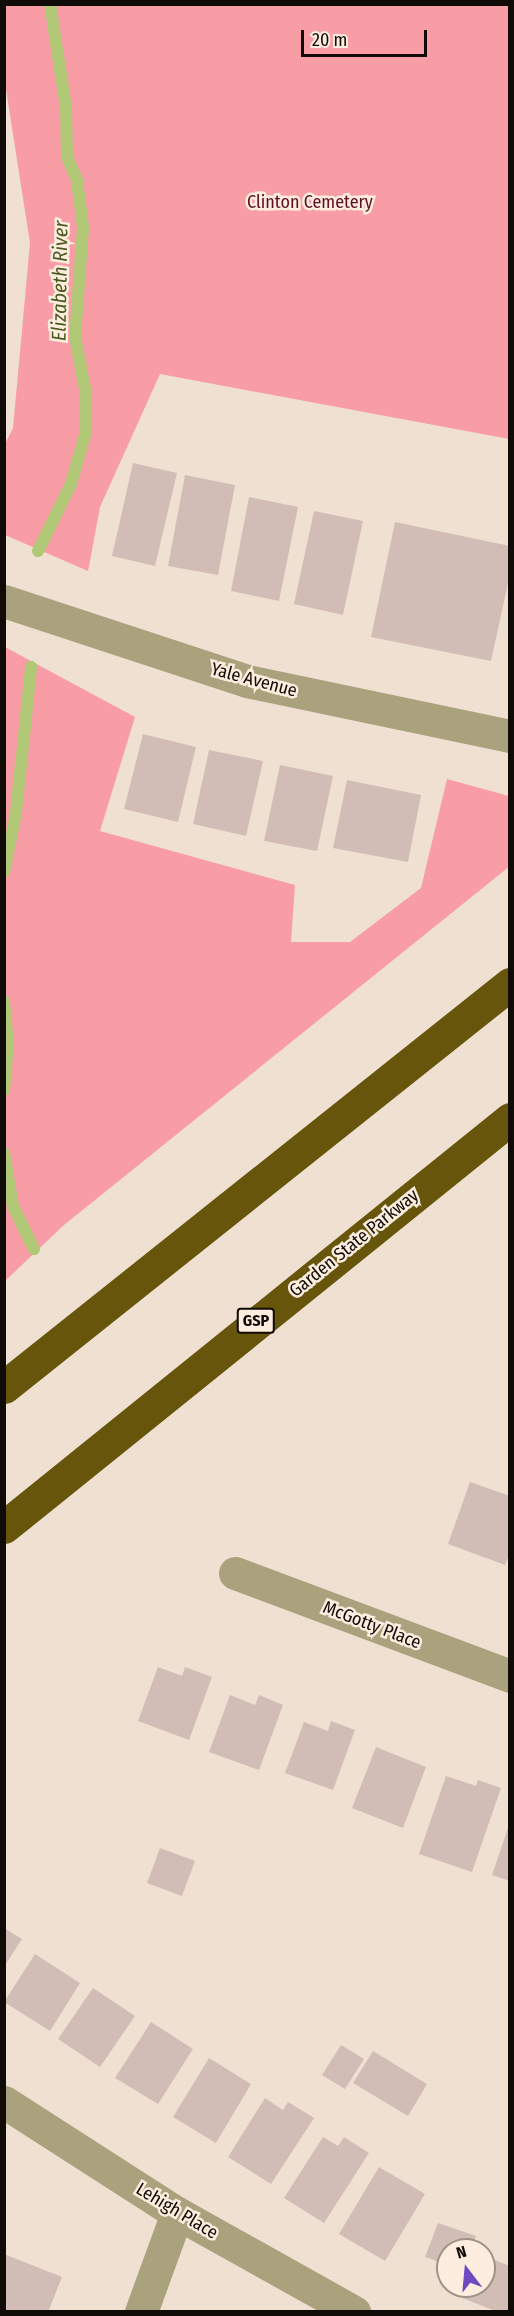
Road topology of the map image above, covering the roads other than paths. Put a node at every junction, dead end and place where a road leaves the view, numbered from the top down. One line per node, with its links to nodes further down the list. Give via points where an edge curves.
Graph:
1 (4, 601): 2 (street, Yale Avenue, via 247,681)
2 (510, 736)
3 (510, 984): 5 (highway)
4 (510, 1119): 6 (highway, Garden State Parkway / GSP)
5 (4, 1387)
6 (4, 1527)
7 (236, 1573): 8 (street, McGotty Place)
8 (510, 1676)
9 (4, 2102): 10 (street, Lehigh Place)
10 (177, 2213): 11 (street); 12 (street, Lehigh Place)
11 (141, 2312)
12 (354, 2312)

